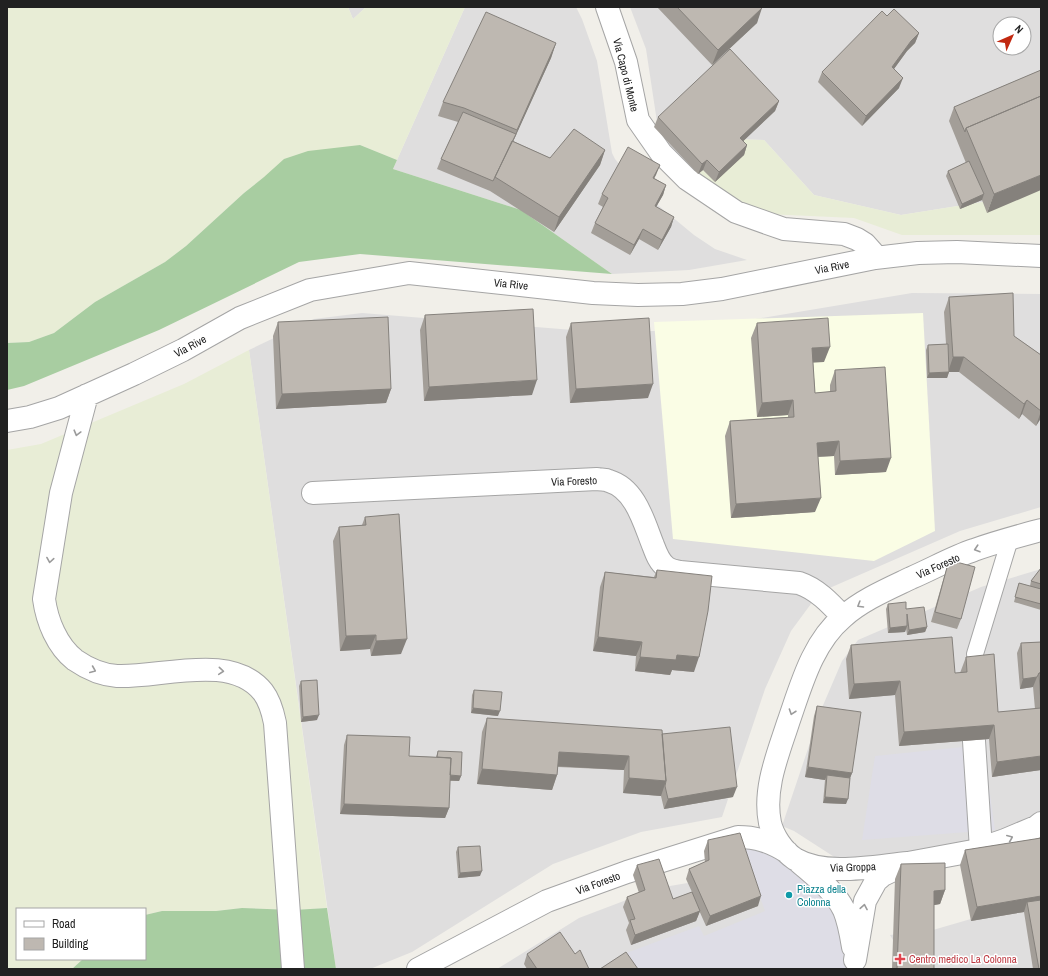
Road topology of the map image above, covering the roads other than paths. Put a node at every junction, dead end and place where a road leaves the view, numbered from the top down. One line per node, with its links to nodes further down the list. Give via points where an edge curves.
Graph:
1 (607, 7): 3 (street, Via Capo di Monte, via 626,62 638,120 661,153 688,179 736,212 784,229 844,234 865,244)
2 (1041, 256): 3 (street, Via Rive, via 957,252)
3 (875, 258): 4 (street, Via Rive, via 722,289 682,294 593,293 401,274 310,290 240,318 183,350)
4 (87, 395): 5 (street, Via Rive, via 59,408); 19 (street, one-way to 19, via 61,493 44,599 46,611 61,646 71,657 94,671 118,676 224,670 246,678 264,693 275,723)
5 (7, 422)
6 (313, 493): 9 (street, Via Foresto, via 597,479 609,481 628,493 636,503 660,562 666,567 680,572 799,583 809,586)
7 (1041, 530): 8 (street, Via Foresto)
8 (1010, 539): 9 (street, Via Foresto, one-way to 9, via 973,550 897,585); 10 (lane)
9 (842, 617): 12 (street, Via Foresto, one-way to 12, via 822,642 804,677 778,752)
10 (975, 654)
11 (974, 741): 15 (street)
12 (770, 786): 14 (street, via 764,804 754,821 747,831); 16 (street, Via Foresto, via 770,823 778,841)
13 (1041, 823): 15 (street, Via Groppa, one-way to 13)
14 (738, 837): 16 (street, Via Foresto, via 749,837 774,844); 20 (street, Via Foresto, via 627,872 547,901)
15 (981, 849): 17 (street, Via Groppa)
16 (792, 856): 17 (street, Via Groppa, via 810,865 843,869); 18 (street, via 824,885 844,910)
17 (908, 863): 18 (street, Via Groppa, one-way to 17, via 865,901 870,890 883,875)
18 (855, 964)
19 (293, 969)
20 (418, 969)

